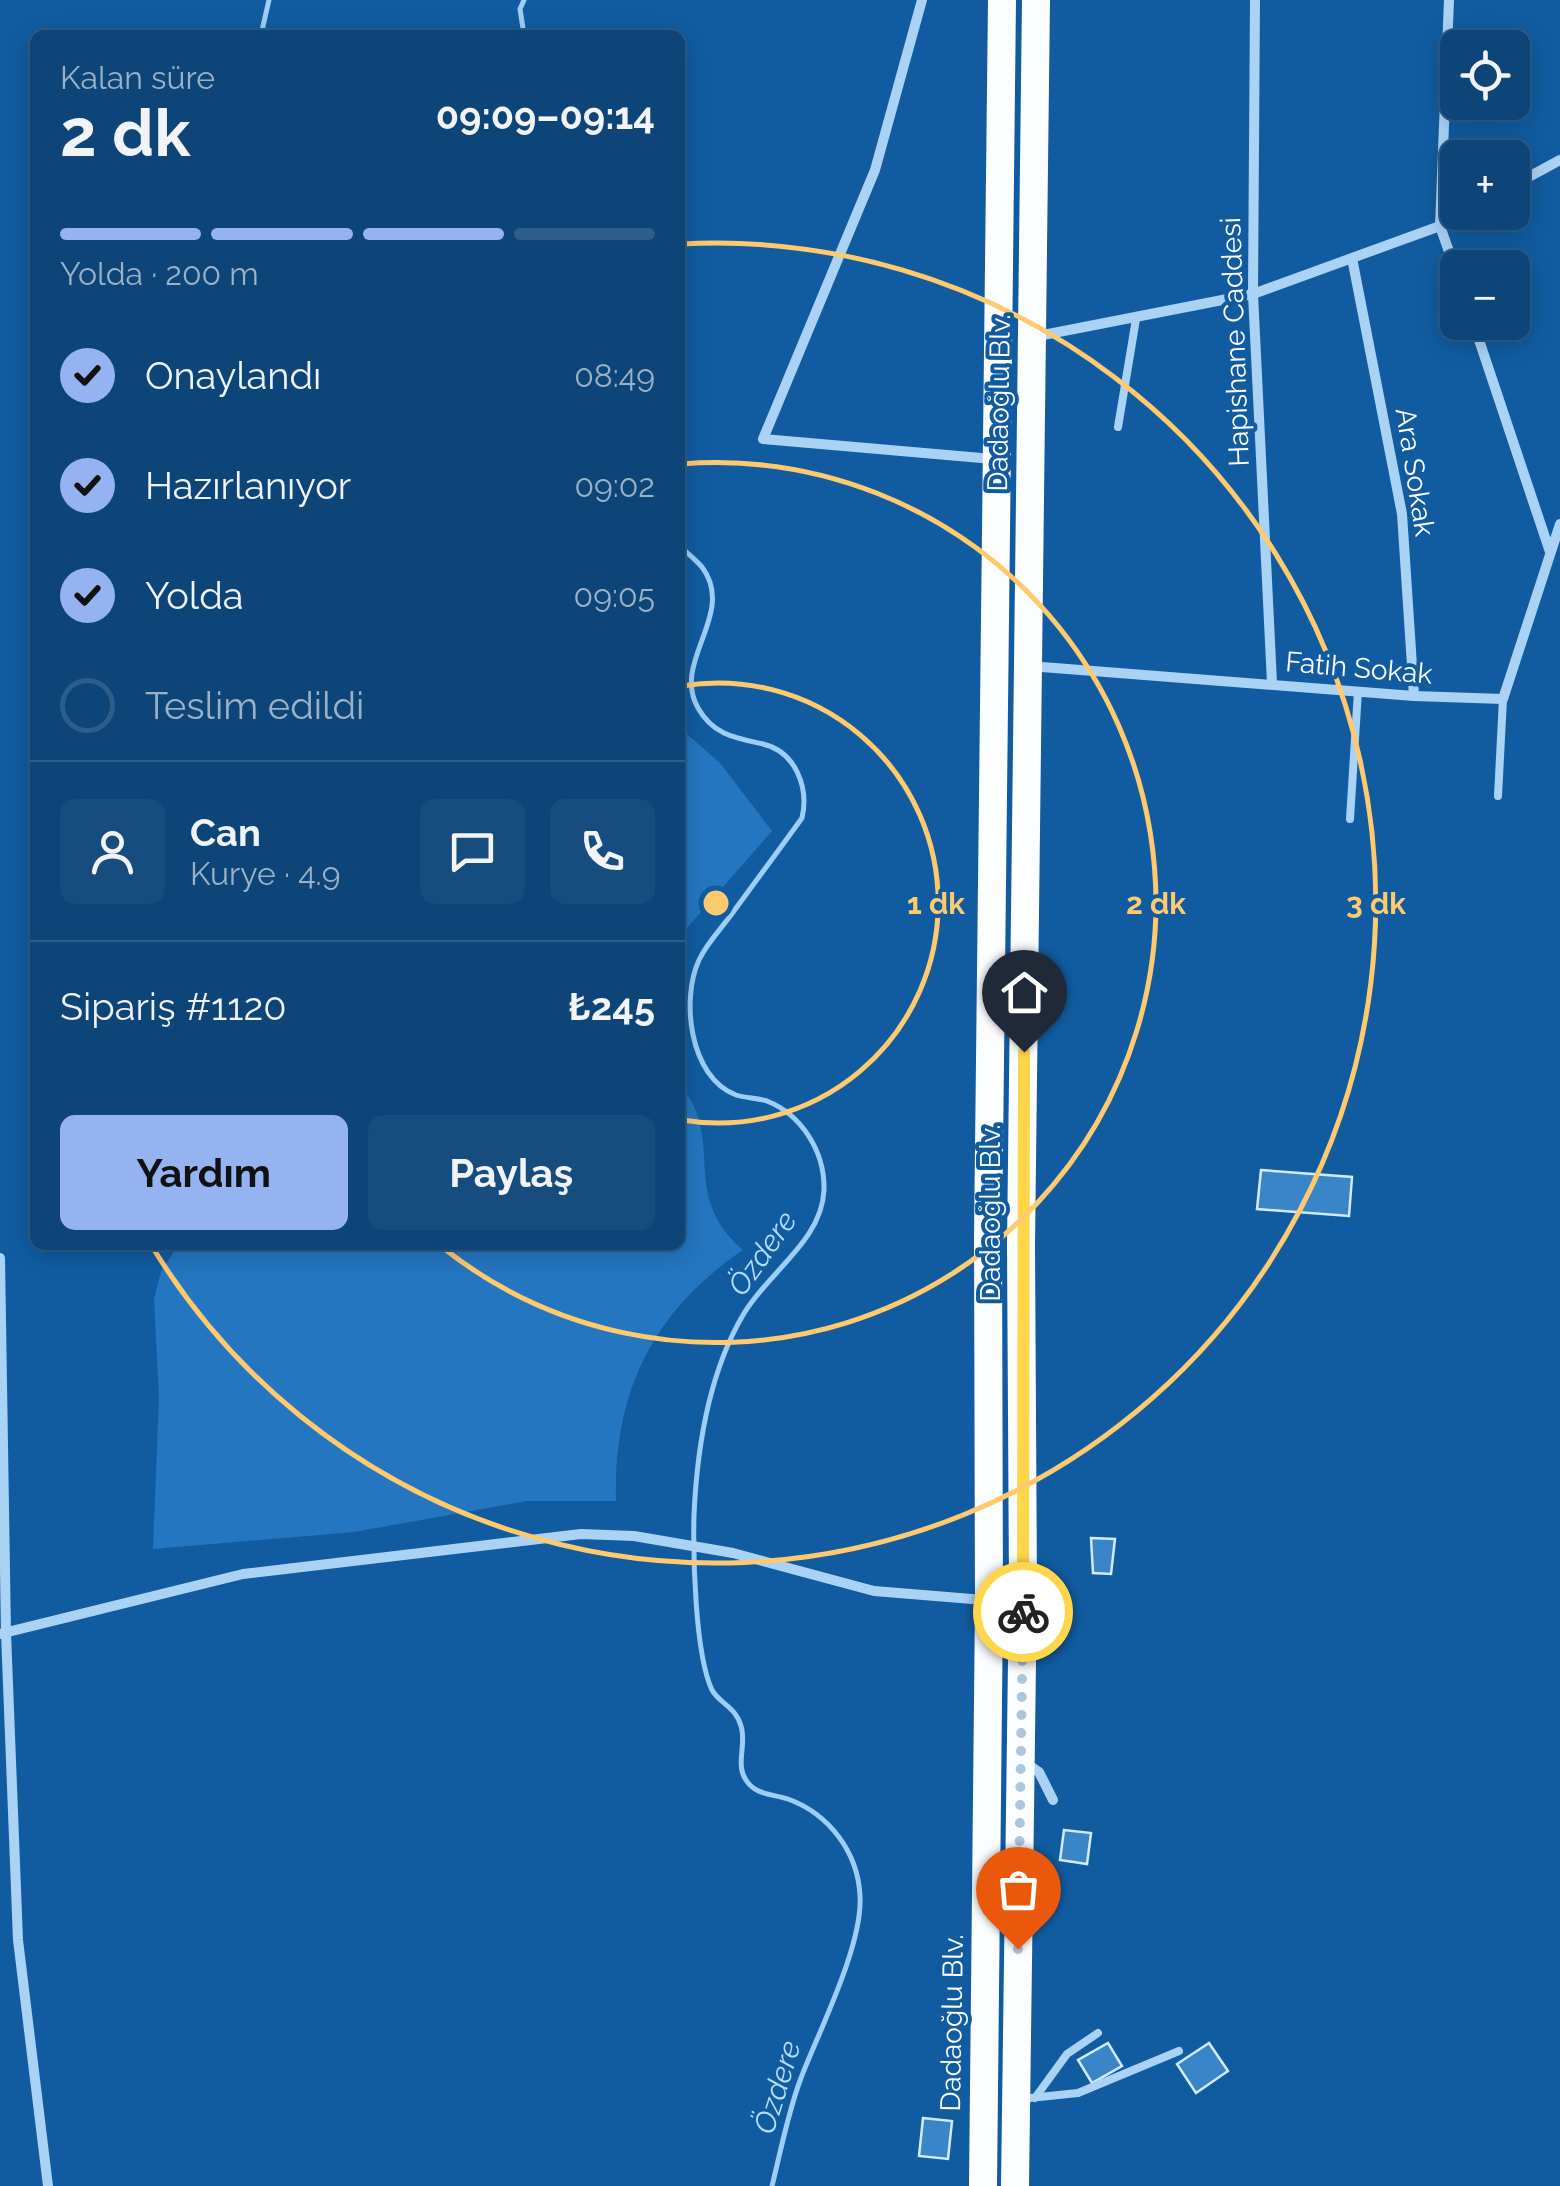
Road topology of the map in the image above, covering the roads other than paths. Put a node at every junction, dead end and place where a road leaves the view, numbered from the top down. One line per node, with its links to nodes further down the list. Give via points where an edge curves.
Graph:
1 (922, 0): 17 (street, via 874,170 763,439)
2 (1002, 0): 17 (highway, Dadaoğlu Blv.)
3 (1036, 0): 14 (highway, Dadaoğlu Blv.)
4 (1255, 0): 12 (street, Hapishane Caddesi)
5 (1448, 0): 6 (street)
6 (1443, 140)
7 (1556, 162): 8 (street); 9 (street)
8 (1530, 176)
9 (1560, 178)
10 (1440, 226): 11 (street)
11 (1352, 258): 12 (street); 23 (street, Ara Sokak, via 1402,514)
12 (1253, 294): 13 (street); 21 (street, Hapishane Caddesi)
13 (1136, 319): 14 (street); 16 (lane)
14 (1032, 338): 20 (highway, Dadaoğlu Blv.)
15 (1479, 340): 19 (street)
16 (1118, 427)
17 (997, 459): 28 (highway, Dadaoğlu Blv.)
18 (1560, 524): 19 (street)
19 (1550, 552): 24 (street)
20 (1028, 666): 21 (street, Fatih Sokak); 29 (highway, Dadaoğlu Blv.)
21 (1272, 683): 22 (street, Fatih Sokak)
22 (1358, 691): 23 (street, Fatih Sokak); 26 (lane)
23 (1414, 696): 24 (street, Fatih Sokak)
24 (1503, 699): 25 (lane)
25 (1498, 796)
26 (1350, 819)
27 (0, 1258): 30 (street)
28 (989, 1603): 29 (street); 30 (street, via 874,1592 733,1553 581,1534 243,1574); 37 (highway, Dadaoğlu Blv.)
29 (1023, 1604): 31 (highway, Dadaoğlu Blv.)
30 (3, 1634): 36 (street, via 18,1940)
31 (1021, 1762): 32 (street, via 1039,1772); 35 (highway, Dadaoğlu Blv.)
32 (1053, 1800)
33 (1098, 2033): 35 (lane)
34 (1179, 2051): 35 (lane, via 1102,2086)
35 (1025, 2098): 38 (highway, Dadaoğlu Blv.)
36 (48, 2186)
37 (983, 2186)
38 (1015, 2186)

